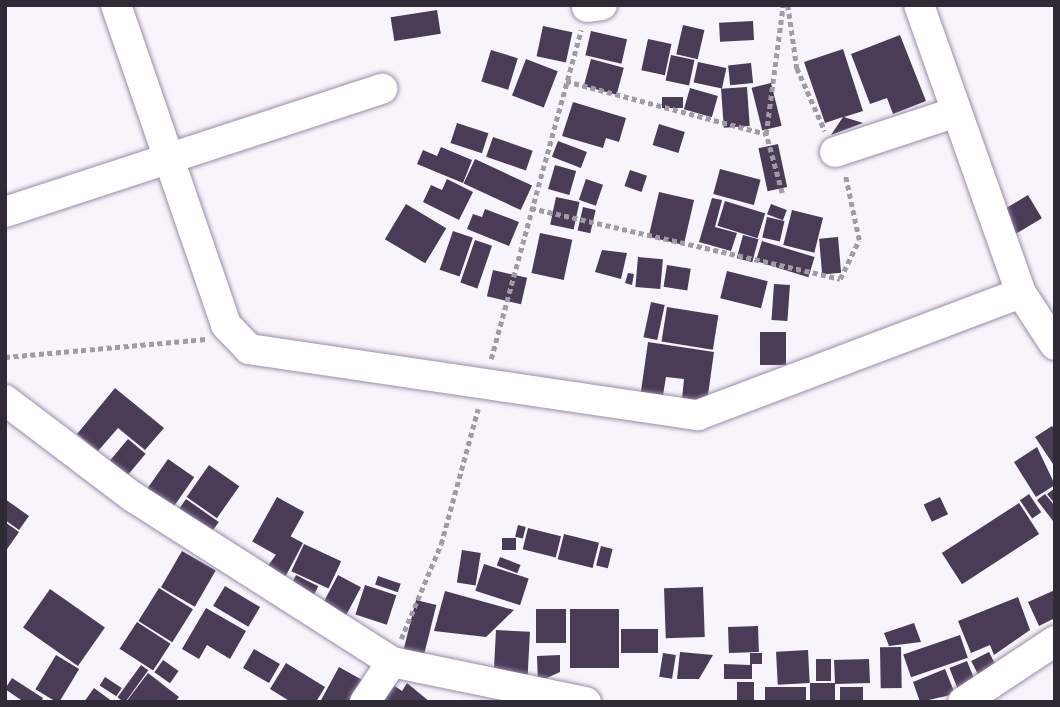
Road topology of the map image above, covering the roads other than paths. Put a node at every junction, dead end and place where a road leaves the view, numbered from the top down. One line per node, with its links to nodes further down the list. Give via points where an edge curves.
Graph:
1 (116, 5): 6 (street)
2 (919, 5): 4 (street)
3 (382, 89): 6 (street)
4 (957, 112): 5 (street); 8 (street)
5 (835, 152)
6 (169, 158): 7 (street); 8 (street, via 226,325 249,349 484,387 698,415)
7 (5, 212)
8 (1021, 293): 9 (street)
9 (1055, 345)
10 (5, 400): 12 (street, via 132,496)
11 (1055, 641): 15 (street)
12 (391, 662): 13 (street); 14 (street)
13 (365, 702)
14 (586, 702)
15 (963, 702)

